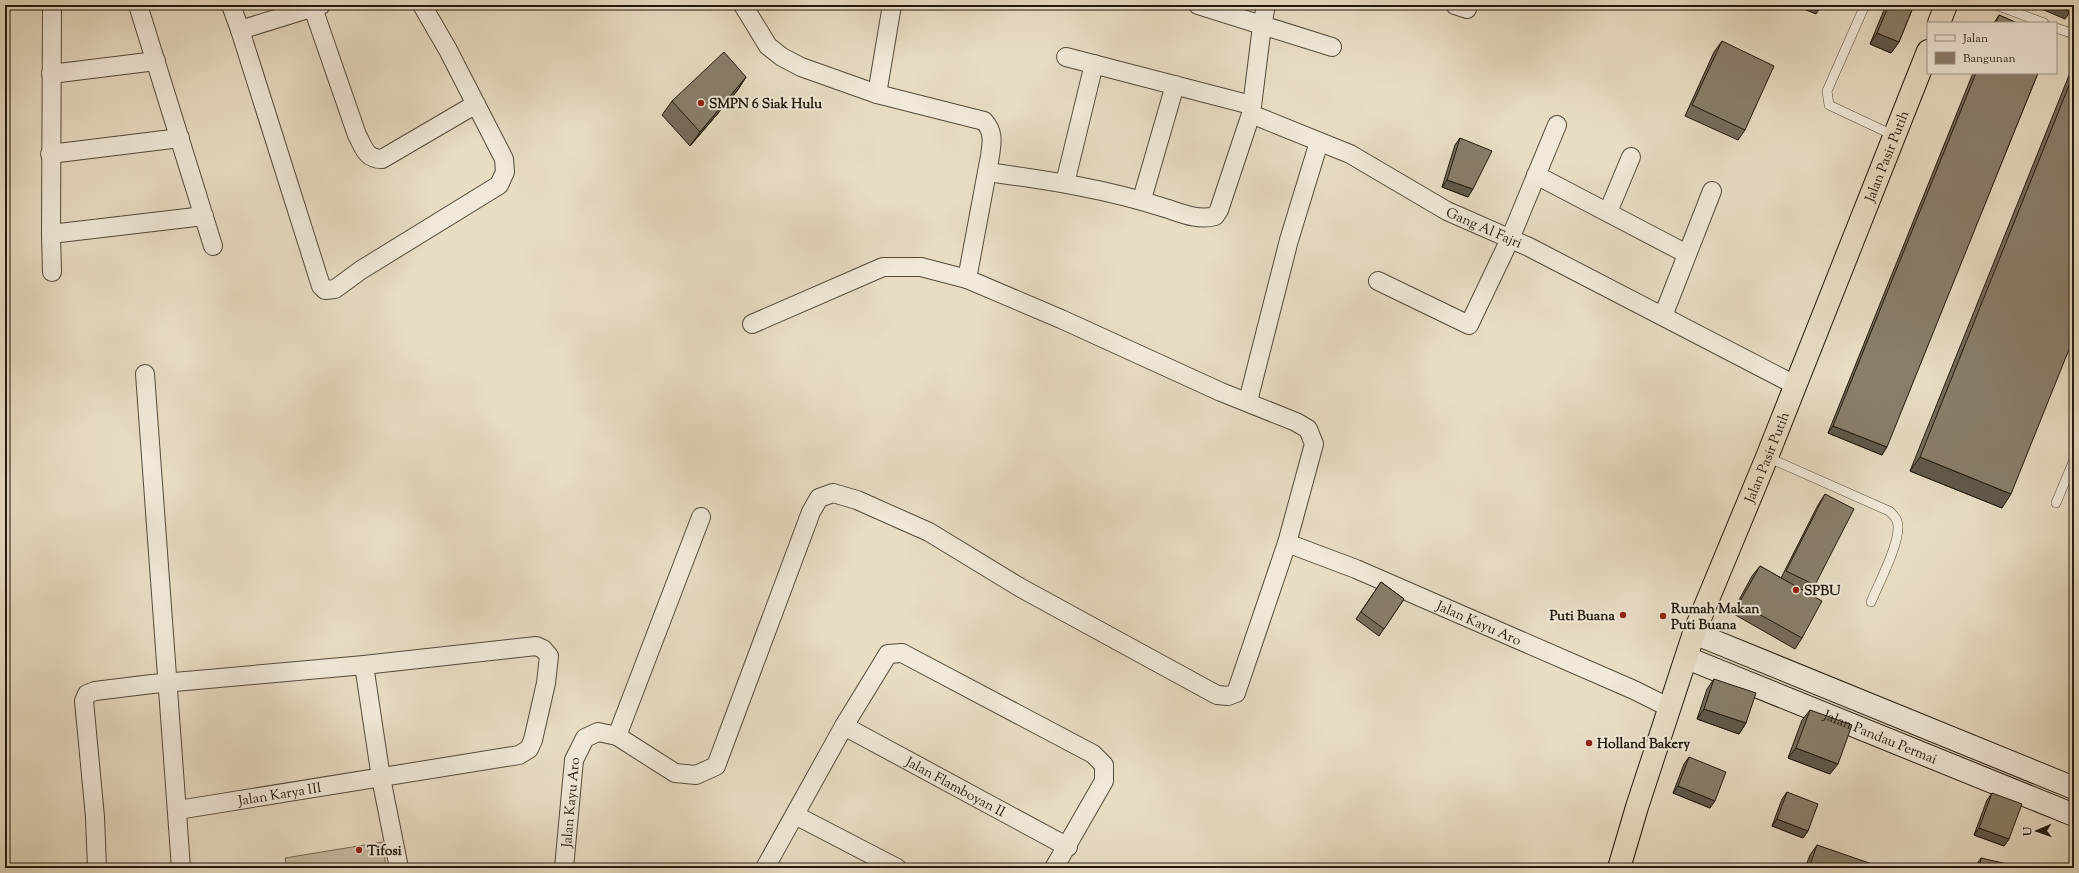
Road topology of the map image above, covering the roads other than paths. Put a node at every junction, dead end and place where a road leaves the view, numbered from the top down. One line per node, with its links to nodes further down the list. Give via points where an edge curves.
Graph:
1 (52, 5): 24 (street)
2 (138, 5): 22 (street)
3 (231, 5): 17 (street)
4 (422, 5): 27 (street)
5 (743, 5): 26 (street, via 768,46 782,57 801,67)
6 (892, 5): 26 (street)
7 (1198, 5): 15 (street)
8 (1266, 5): 15 (street)
9 (1865, 5): 30 (lane, via 1827,91 1827,98 1829,105)
10 (1946, 5): 13 (highway)
11 (1996, 5): 14 (lane)
12 (317, 7): 17 (street); 27 (street, via 357,136 367,154 374,158 382,158)
13 (1939, 22)
14 (2041, 22)
15 (1262, 26): 19 (street); 28 (street)
16 (2057, 28): 18 (lane)
17 (240, 30): 27 (street, via 321,286 325,290 334,289 500,185 505,172 504,159)
18 (2074, 34)
19 (1332, 47)
20 (1927, 54): 30 (highway, Jalan Pasir Putih)
21 (1066, 57): 23 (street, Gang Al Fajri)
22 (156, 61): 24 (street); 31 (street)
23 (1094, 64): 25 (street, Gang Al Fajri); 37 (street)
24 (51, 74): 33 (street)
25 (1175, 85): 28 (street, Gang Al Fajri); 39 (street)
26 (877, 94): 35 (street, via 984,121 992,131)
27 (476, 104)
28 (1251, 110): 32 (street, Gang Al Fajri); 39 (street, via 1215,216 1196,218)
29 (1557, 125): 36 (street)
30 (1894, 136): 52 (highway, Jalan Pasir Putih)
31 (180, 138): 33 (street); 41 (street)
32 (1319, 142): 43 (street, Gang Al Fajri, via 1350,154 1447,211); 53 (street, via 1289,240)
33 (50, 154): 42 (street)
34 (1631, 157): 40 (street)
35 (987, 172): 37 (street); 47 (street)
36 (1536, 175): 40 (street); 43 (street)
37 (1065, 183): 39 (street)
38 (1712, 191): 45 (street)
39 (1142, 200)
40 (1608, 212): 45 (street)
41 (204, 216): 42 (street); 44 (street)
42 (51, 234): 46 (street)
43 (1510, 239): 48 (street, via 1470,325); 49 (street, Gang Al Fajri)
44 (213, 246)
45 (1688, 254): 49 (street)
46 (52, 272)
47 (967, 279): 50 (street, via 921,267 883,267); 53 (street, via 1221,392)
48 (1378, 281)
49 (1663, 316): 52 (street, Gang Al Fajri)
50 (752, 324)
51 (146, 374): 63 (street)
52 (1795, 386): 54 (highway, Jalan Pasir Putih)
53 (1248, 401): 58 (street, via 1296,422 1308,429 1312,435 1314,444)
54 (1767, 457): 59 (lane, via 1889,511 1895,516 1899,525 1897,538); 60 (highway, Jalan Pasir Putih)
55 (2074, 460): 56 (lane)
56 (2056, 503)
57 (701, 516): 66 (street)
58 (1287, 542): 64 (street, Jalan Kayu Aro, via 1356,569); 66 (street, via 1236,693 1223,696 1022,588 929,532 857,500 833,493 819,498 811,512 716,766 696,775 675,773)
59 (1871, 602)
60 (1694, 632): 61 (highway, Jalan Pasir Putih); 68 (street, Jalan Pandau Permai)
61 (1686, 658): 64 (highway, Jalan Pasir Putih); 71 (street, Jalan Pandau Permai)
62 (364, 665): 63 (street); 67 (street); 67 (street, Jalan Karya III, via 536,646 543,648 549,656 546,683 533,740 526,751 519,755)
63 (169, 683): 69 (street); 73 (street, via 95,691 87,694 84,701)
64 (1670, 708): 80 (highway, Jalan Pasir Putih)
65 (844, 726): 70 (street); 72 (street, Jalan Flamboyan II); 72 (street, via 888,654 902,653 1093,754 1104,765 1104,781)
66 (617, 736): 76 (street, Jalan Kayu Aro, via 598,732 585,738 574,760)
67 (381, 778): 69 (street, Jalan Karya III); 75 (street)
68 (2074, 788)
69 (178, 810): 74 (street)
70 (795, 815): 77 (street); 78 (street)
71 (2074, 815)
72 (1068, 847): 79 (street)
73 (97, 868)
74 (181, 868)
75 (399, 868)
76 (564, 868)
77 (765, 868)
78 (897, 868)
79 (1054, 868)
80 (1619, 868)

